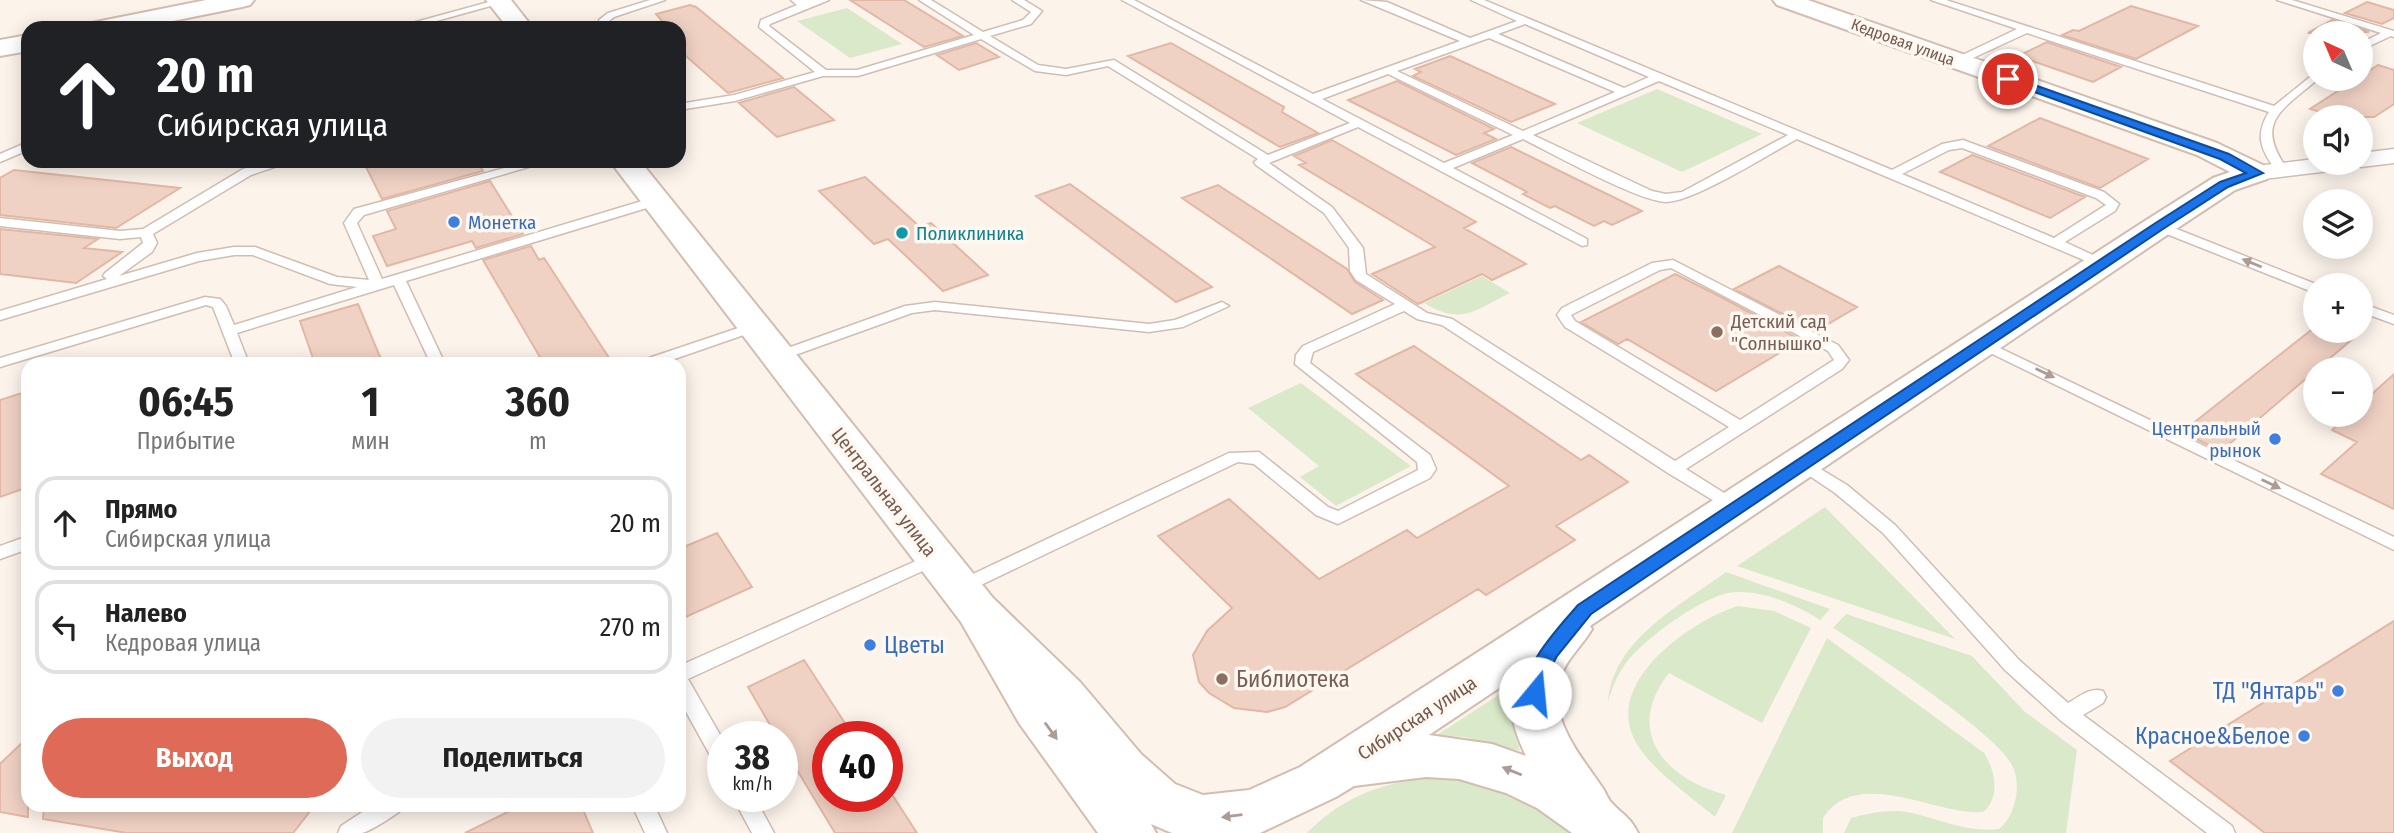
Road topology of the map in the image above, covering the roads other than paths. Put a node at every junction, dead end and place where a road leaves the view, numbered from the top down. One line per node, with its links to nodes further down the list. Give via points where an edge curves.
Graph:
1 (242, 0): 14 (street)
2 (660, 0): 17 (lane)
3 (824, 0): 13 (lane)
4 (923, 0): 22 (lane)
5 (1017, 0): 22 (lane, via 1037,11 1027,22)
6 (1127, 0): 33 (lane)
7 (1366, 0): 23 (lane)
8 (1476, 0): 18 (lane)
9 (1785, 0): 27 (street, Кедровая улица)
10 (1936, 0): 19 (lane)
11 (2282, 0): 20 (lane)
12 (499, 1): 15 (lane); 16 (street)
13 (800, 3): 29 (lane, via 765,22 764,27)
14 (142, 21)
15 (425, 21)
16 (515, 21)
17 (604, 21)
18 (1525, 21): 21 (lane); 30 (lane)
19 (2026, 29): 27 (lane); 35 (lane)
20 (2392, 33): 24 (lane)
21 (1489, 34): 23 (lane); 32 (lane)
22 (982, 36): 29 (lane, via 858,73); 44 (lane, via 1035,68 1066,72 1110,62)
23 (1469, 41): 28 (lane)
24 (2373, 42)
25 (21, 44): 26 (street)
26 (0, 48)
27 (1958, 61): 51 (street, Кедровая улица)
28 (1389, 71): 33 (lane); 38 (lane)
29 (823, 73): 34 (lane, via 735,98)
30 (1660, 76): 32 (lane); 37 (lane)
31 (2303, 86): 35 (lane)
32 (1625, 92): 38 (lane)
33 (1312, 98): 36 (lane)
34 (686, 103)
35 (2276, 110): 51 (lane, via 2264,142)
36 (1359, 123): 44 (lane); 46 (lane)
37 (1798, 134): 38 (lane, via 1685,195 1665,198); 52 (lane)
38 (1523, 135): 46 (lane)
39 (0, 144): 40 (lane)
40 (21, 144)
41 (21, 148): 43 (lane)
42 (2394, 156): 45 (street)
43 (0, 158)
44 (1265, 158): 64 (lane, via 1262,165 1328,210 1356,248 1361,278)
45 (2373, 159)
46 (1445, 167): 57 (lane)
47 (261, 168): 56 (lane)
48 (517, 168): 62 (lane, via 370,208 353,217 350,223)
49 (630, 168): 53 (street, Центральная улица)
50 (2303, 168): 51 (street, Сибирская улица)
51 (2269, 172): 55 (street, Сибирская улица, via 2224,184)
52 (1893, 174): 58 (lane); 58 (lane, via 1946,147 1963,144 2100,195 2113,204)
53 (656, 201): 60 (lane); 69 (street, Центральная улица)
54 (0, 222): 56 (lane, via 120,235)
55 (2158, 226): 59 (street, Сибирская улица); 61 (lane, one-way to 55)
56 (146, 233): 63 (lane, via 150,243 139,257)
57 (1582, 242)
58 (2055, 243): 59 (lane)
59 (2103, 263): 71 (street, Сибирская улица)
60 (398, 279): 62 (lane); 74 (lane)
61 (2303, 284)
62 (378, 285): 63 (lane, via 335,281 254,251 234,251); 70 (lane)
63 (94, 286): 67 (lane)
64 (1405, 305): 79 (lane, via 1422,316 1447,322); 85 (lane, via 1308,349 1302,364 1424,458 1428,469 1424,474 1338,518 1322,511 1260,460 1235,457)
65 (1222, 306): 72 (lane, via 1178,324 1149,328 935,306 909,309)
66 (2373, 312): 68 (lane)
67 (0, 316)
68 (2394, 320)
69 (755, 326): 72 (street, Центральная улица); 75 (lane)
70 (229, 331): 73 (lane); 76 (lane, via 219,306 205,301)
71 (1983, 344): 78 (street, Сибирская улица); 81 (lane, one-way to 81)
72 (779, 356): 84 (street, Центральная улица)
73 (239, 357)
74 (435, 357)
75 (665, 357)
76 (0, 363)
77 (1740, 427): 77 (lane, via 1570,324 1564,315 1657,266 1673,264 1839,354 1842,360 1837,366); 79 (lane)
78 (1804, 464): 80 (street, Сибирская улица); 90 (lane, via 1889,529 2012,665)
79 (1674, 468): 80 (lane)
80 (1737, 509): 86 (street, Сибирская улица)
81 (2394, 544)
82 (21, 545): 83 (lane)
83 (0, 553)
84 (936, 558): 85 (street, Центральная улица); 87 (lane)
85 (969, 599): 92 (street, one-way to 85, via 1255,812 1203,818 1177,812 1143,789 1063,696); 100 (street, Центральная улица, one-way to 100, via 1036,709)
86 (1584, 610): 92 (street, Сибирская улица); 96 (street, via 1550,651 1540,671 1535,693 1537,716 1557,765)
87 (686, 672)
88 (686, 694): 91 (lane)
89 (2095, 697): 90 (lane)
90 (2067, 714): 102 (lane)
91 (707, 731)
92 (1318, 782): 96 (street, one-way to 92, via 1529,779 1474,760 1441,756 1377,760); 101 (street, via 1297,800)
93 (380, 812): 97 (lane)
94 (646, 812): 98 (lane)
95 (752, 812): 99 (lane)
96 (1608, 830)
97 (349, 833)
98 (656, 833)
99 (763, 833)
100 (1129, 833)
101 (1274, 833)
102 (2224, 833)

